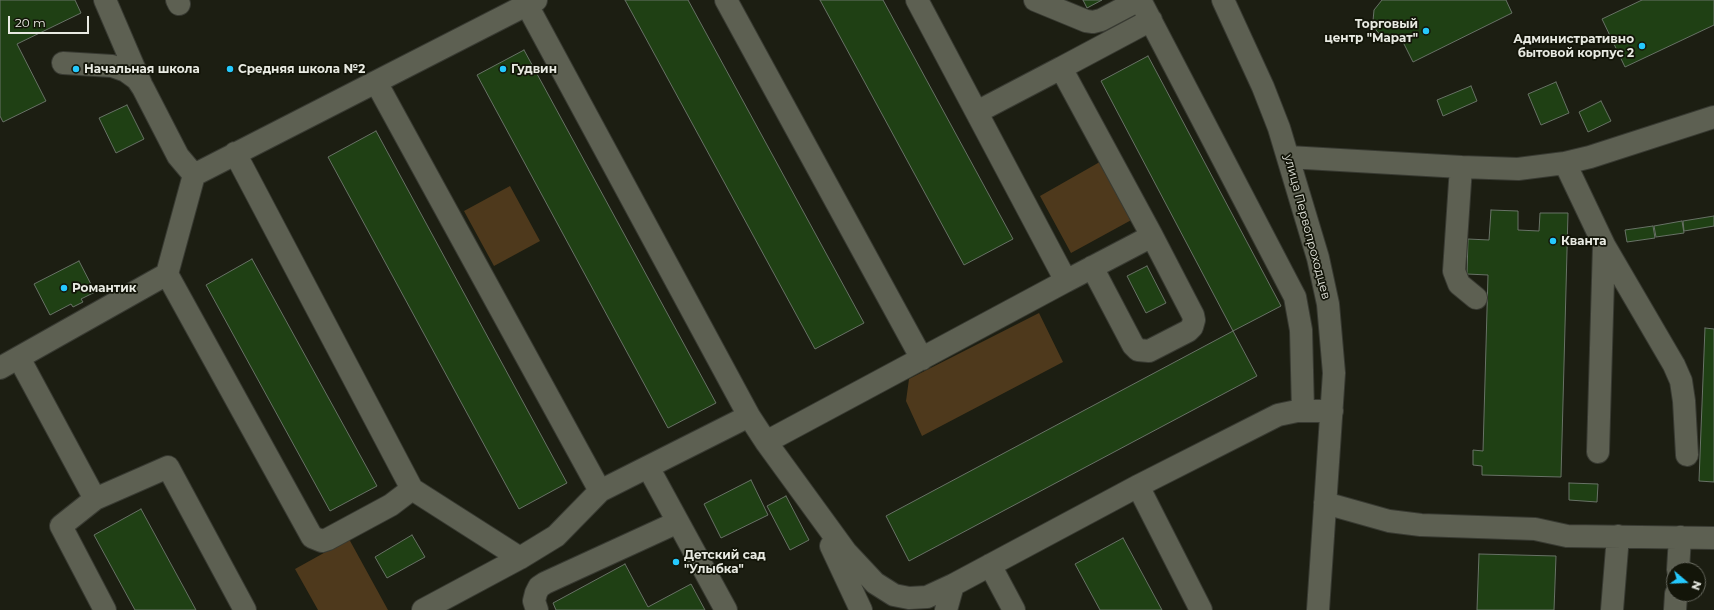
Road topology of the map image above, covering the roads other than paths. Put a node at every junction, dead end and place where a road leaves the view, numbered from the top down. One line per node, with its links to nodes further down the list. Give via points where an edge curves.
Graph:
1 (105, 0): 12 (street)
2 (726, 0): 26 (street)
3 (917, 0): 13 (street)
4 (1035, 0): 5 (street, via 1093,22)
5 (1139, 0): 8 (street)
6 (1223, 0): 16 (street, улица Первопроходцев, via 1263,87)
7 (524, 4): 11 (street); 30 (street)
8 (1151, 20): 10 (street); 29 (street, via 1295,297 1301,330)
9 (63, 63): 12 (street, via 112,66 126,71 137,79)
10 (1062, 68): 13 (street); 20 (street)
11 (376, 82): 15 (street); 37 (street)
12 (143, 88): 19 (street, via 178,156)
13 (977, 112): 24 (street)
14 (1714, 117): 17 (street)
15 (235, 154): 19 (street); 36 (street)
16 (1288, 157): 18 (street); 28 (street, улица Первопроходцев, via 1318,258 1328,304 1334,373)
17 (1565, 163): 18 (street, via 1518,168); 21 (street)
18 (1461, 167): 25 (street, via 1454,272 1459,284)
19 (194, 175): 23 (street)
20 (1152, 236): 22 (street); 22 (street, via 1194,320 1188,331 1149,351 1138,350)
21 (1604, 245): 32 (street); 33 (street, via 1681,381)
22 (1092, 267): 24 (street)
23 (167, 274): 27 (street); 36 (street, via 312,537 322,541 328,539 391,506)
24 (1066, 281): 26 (street)
25 (1476, 298)
26 (922, 359): 31 (street)
27 (9, 363): 39 (street)
28 (1332, 410): 29 (street); 40 (street, улица Первопроходцев)
29 (1303, 411): 35 (street, via 1278,415)
30 (749, 416): 31 (street); 34 (street)
31 (766, 442): 38 (street)
32 (1598, 452)
33 (1687, 455)
34 (648, 467): 37 (street); 41 (street)
35 (1138, 486): 47 (street); 57 (street)
36 (412, 490): 45 (street)
37 (600, 491): 45 (street, via 556,536)
38 (805, 495): 48 (street, via 851,558 875,583 894,595 909,598 928,597); 54 (street)
39 (95, 499): 49 (street, via 61,526); 50 (street, via 168,467)
40 (1325, 503): 42 (street, via 1389,520 1415,524 1535,529 1567,536); 58 (street, улица Первопроходцев)
41 (678, 522): 52 (street, via 545,583 536,593 534,601); 53 (street)
42 (1618, 536): 43 (street); 59 (street)
43 (1680, 537): 44 (street); 46 (street)
44 (1714, 538)
45 (520, 558): 51 (street)
46 (1678, 562)
47 (990, 565): 48 (street); 56 (street)
48 (953, 585): 55 (street)
49 (104, 610)
50 (245, 610)
51 (422, 610)
52 (537, 610)
53 (726, 610)
54 (861, 610)
55 (946, 610)
56 (1014, 610)
57 (1201, 610)
58 (1318, 610)
59 (1612, 610)

